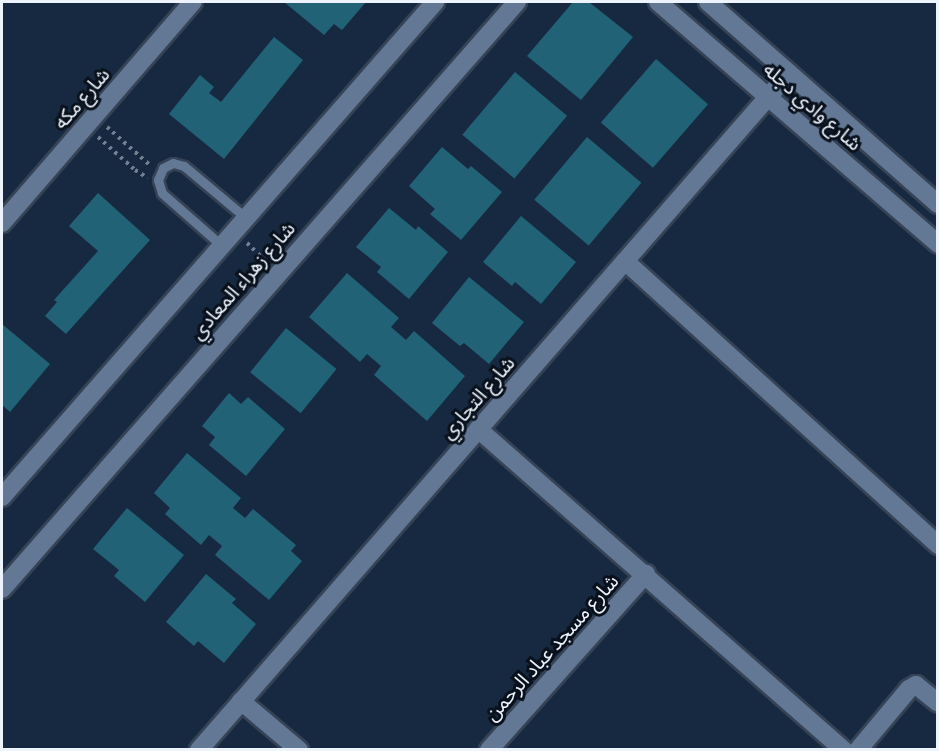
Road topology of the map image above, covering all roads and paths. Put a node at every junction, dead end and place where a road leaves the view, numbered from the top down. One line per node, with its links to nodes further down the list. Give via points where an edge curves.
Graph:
1 (193, 2): 12 (street, شارع مكه)
2 (435, 2): 13 (street, شارع زهراء المعادي)
3 (517, 2): 17 (street, شارع زهراء المعادي)
4 (708, 2): 6 (street, شارع وادي دجله)
5 (670, 5): 7 (street, شارع وادي دجله)
6 (789, 73): 7 (street, شارع التجاري); 11 (street, شارع وادي دجله)
7 (769, 97): 14 (street, شارع وادي دجله); 16 (street, شارع التجاري)
8 (116, 135): 10 (path)
9 (107, 145): 10 (path, via 141,174)
10 (158, 177): 13 (lane, via 168,165 184,166); 15 (lane, via 162,192)
11 (938, 204)
12 (2, 223)
13 (240, 225): 15 (street, شارع زهراء المعادي); 17 (path)
14 (938, 244)
15 (221, 245): 19 (street, شارع زهراء المعادي)
16 (626, 261): 18 (street, شارع التجاري); 20 (street)
17 (279, 273): 22 (street, شارع زهراء المعادي)
18 (478, 429): 21 (street); 23 (street, شارع التجاري)
19 (2, 497)
20 (938, 545)
21 (646, 574): 27 (street, شارع مسجد عباد الرحمن); 28 (street)
22 (2, 589)
23 (241, 701): 25 (street, شارع التجاري); 26 (street)
24 (938, 703): 29 (street, via 916,685 909,689)
25 (199, 750)
26 (299, 750)
27 (489, 750)
28 (844, 750)
29 (858, 750)

